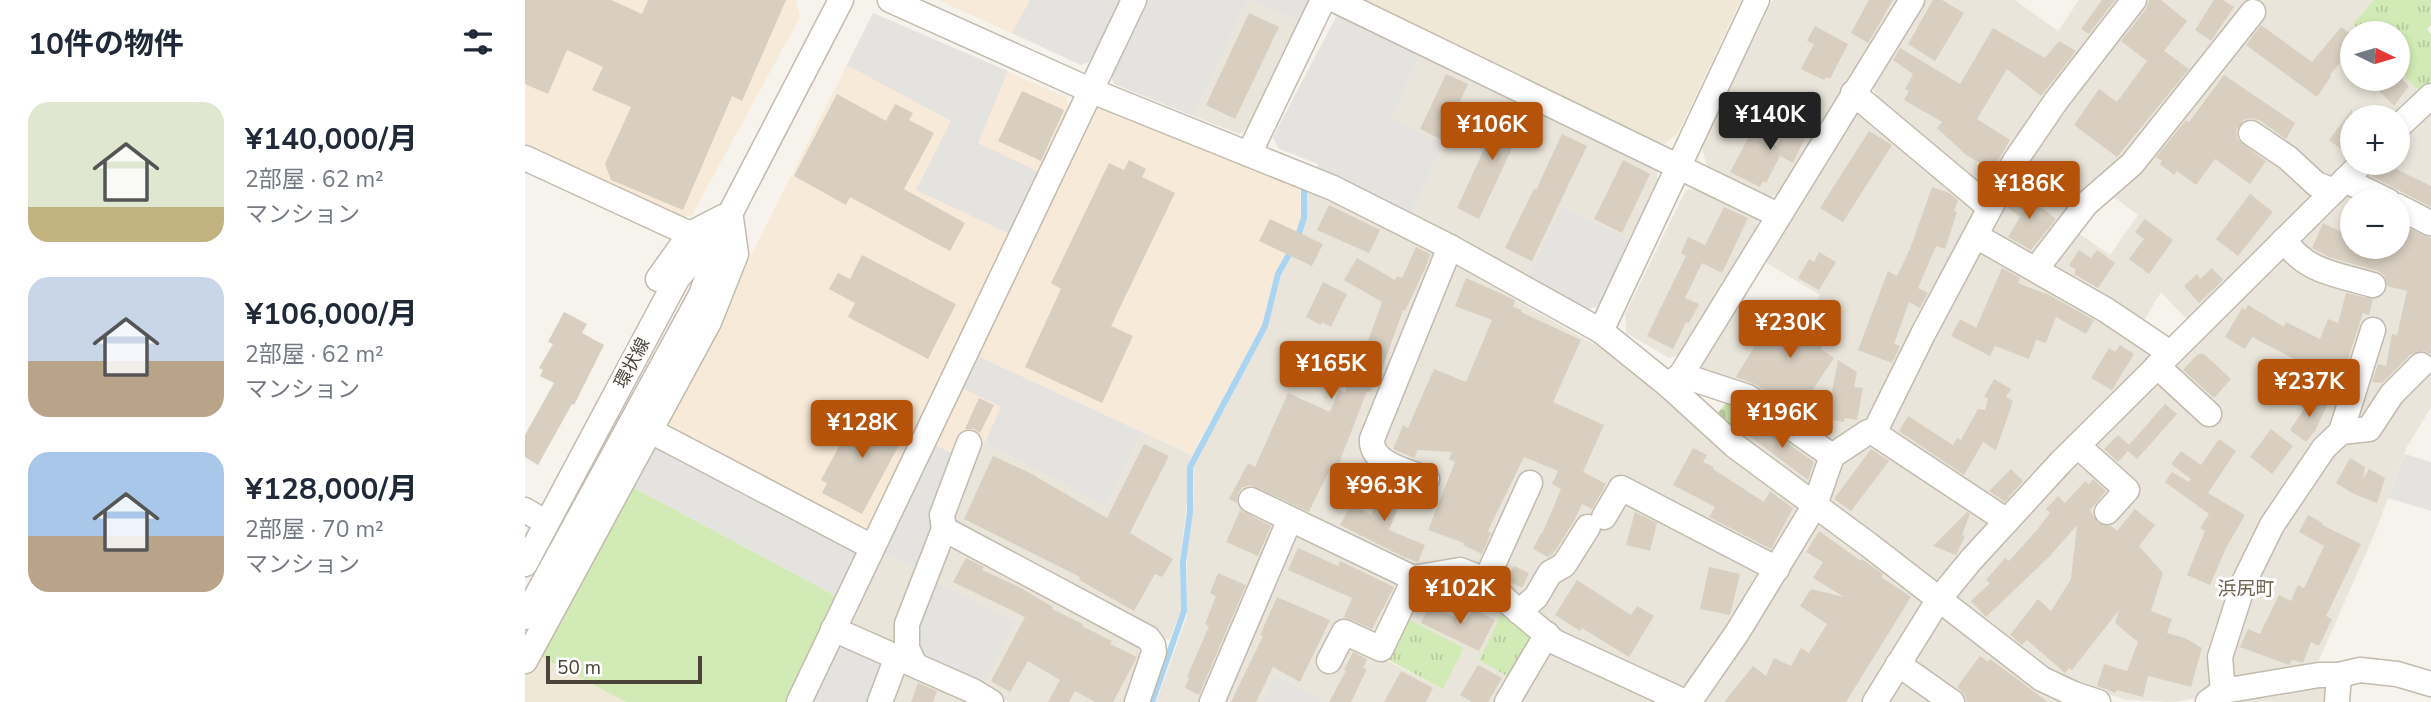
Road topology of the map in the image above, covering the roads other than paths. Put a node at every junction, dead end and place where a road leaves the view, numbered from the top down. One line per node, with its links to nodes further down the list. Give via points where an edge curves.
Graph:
1 (841, 0): 22 (street, 環状線)
2 (890, 0): 10 (street)
3 (1134, 0): 10 (street)
4 (1323, 0): 15 (street)
5 (1335, 0): 17 (street)
6 (1758, 0): 17 (street)
7 (1912, 0): 11 (street)
8 (2134, 0): 20 (street, via 2056,101)
9 (2253, 12): 29 (street, via 2132,163 2086,204)
10 (1092, 91): 15 (street); 52 (street)
11 (1853, 93): 20 (street); 23 (street)
12 (2431, 96): 13 (street)
13 (2410, 116)
14 (2252, 132): 18 (street, via 2316,184)
15 (1249, 154): 28 (street, via 1333,188)
16 (525, 158): 25 (street)
17 (1680, 165): 23 (street); 32 (street)
18 (2347, 178): 19 (street); 27 (street)
19 (2367, 189)
20 (1989, 207): 26 (street)
21 (2410, 213): 24 (street)
22 (730, 214): 25 (street); 37 (street, via 736,254 709,322); 49 (street, 環状線, via 677,279); 59 (street, 環状線, via 701,295)
23 (1778, 215): 35 (street)
24 (2430, 223)
25 (690, 234): 49 (street, via 661,274)
26 (1976, 236): 29 (street); 39 (street)
27 (2284, 240): 30 (street, via 2308,265); 33 (street)
28 (1450, 247): 32 (street); 43 (street, via 1372,439 1378,459)
29 (2036, 269): 33 (street, via 2106,310)
30 (2373, 285)
31 (2373, 330): 38 (street)
32 (1601, 331): 35 (street)
33 (2163, 359): 36 (street); 41 (street)
34 (2421, 365): 38 (street, via 2392,394 2369,429)
35 (1674, 380): 42 (street, via 1748,397); 46 (street, via 1735,446)
36 (2209, 414)
37 (649, 430): 52 (street); 62 (street)
38 (2341, 432): 68 (street, via 2324,448 2271,525 2244,582 2220,657)
39 (1874, 433): 42 (street, via 1868,432); 50 (street)
40 (969, 443): 51 (street, via 942,515)
41 (2078, 446): 47 (street, via 2127,490); 50 (street)
42 (1832, 456): 46 (street)
43 (1427, 478)
44 (1530, 483): 56 (street)
45 (1251, 500): 48 (street)
46 (1815, 505): 54 (street); 57 (street)
47 (2107, 512)
48 (1290, 519): 55 (street); 74 (street)
49 (533, 520): 53 (street)
50 (2007, 521): 57 (street)
51 (944, 529): 63 (street, via 907,624); 73 (street, via 1149,638 1154,652)
52 (872, 547): 60 (street)
53 (525, 564)
54 (1777, 569): 58 (street, via 1621,488 1564,565 1550,573 1536,597); 76 (street)
55 (1413, 578): 56 (street, via 1460,570); 64 (street, via 1381,649 1344,632)
56 (1486, 580): 58 (street)
57 (1939, 599): 65 (street); 69 (street)
58 (1519, 612): 61 (street)
59 (525, 617)
60 (833, 629): 63 (street); 70 (street)
61 (1547, 635): 75 (street); 76 (street)
62 (525, 661)
63 (906, 661): 71 (street); 72 (street)
64 (1329, 661)
65 (1898, 664): 77 (street); 78 (street)
66 (2339, 675): 67 (street, via 2360,670); 68 (street, via 2319,675); 80 (street)
67 (2431, 684)
68 (2230, 696)
69 (2071, 698): 79 (street)
70 (799, 702)
71 (880, 702)
72 (991, 702)
73 (1137, 702)
74 (1212, 702)
75 (1507, 702)
76 (1687, 702)
77 (1875, 702)
78 (1952, 702)
79 (2098, 702)
80 (2337, 702)

